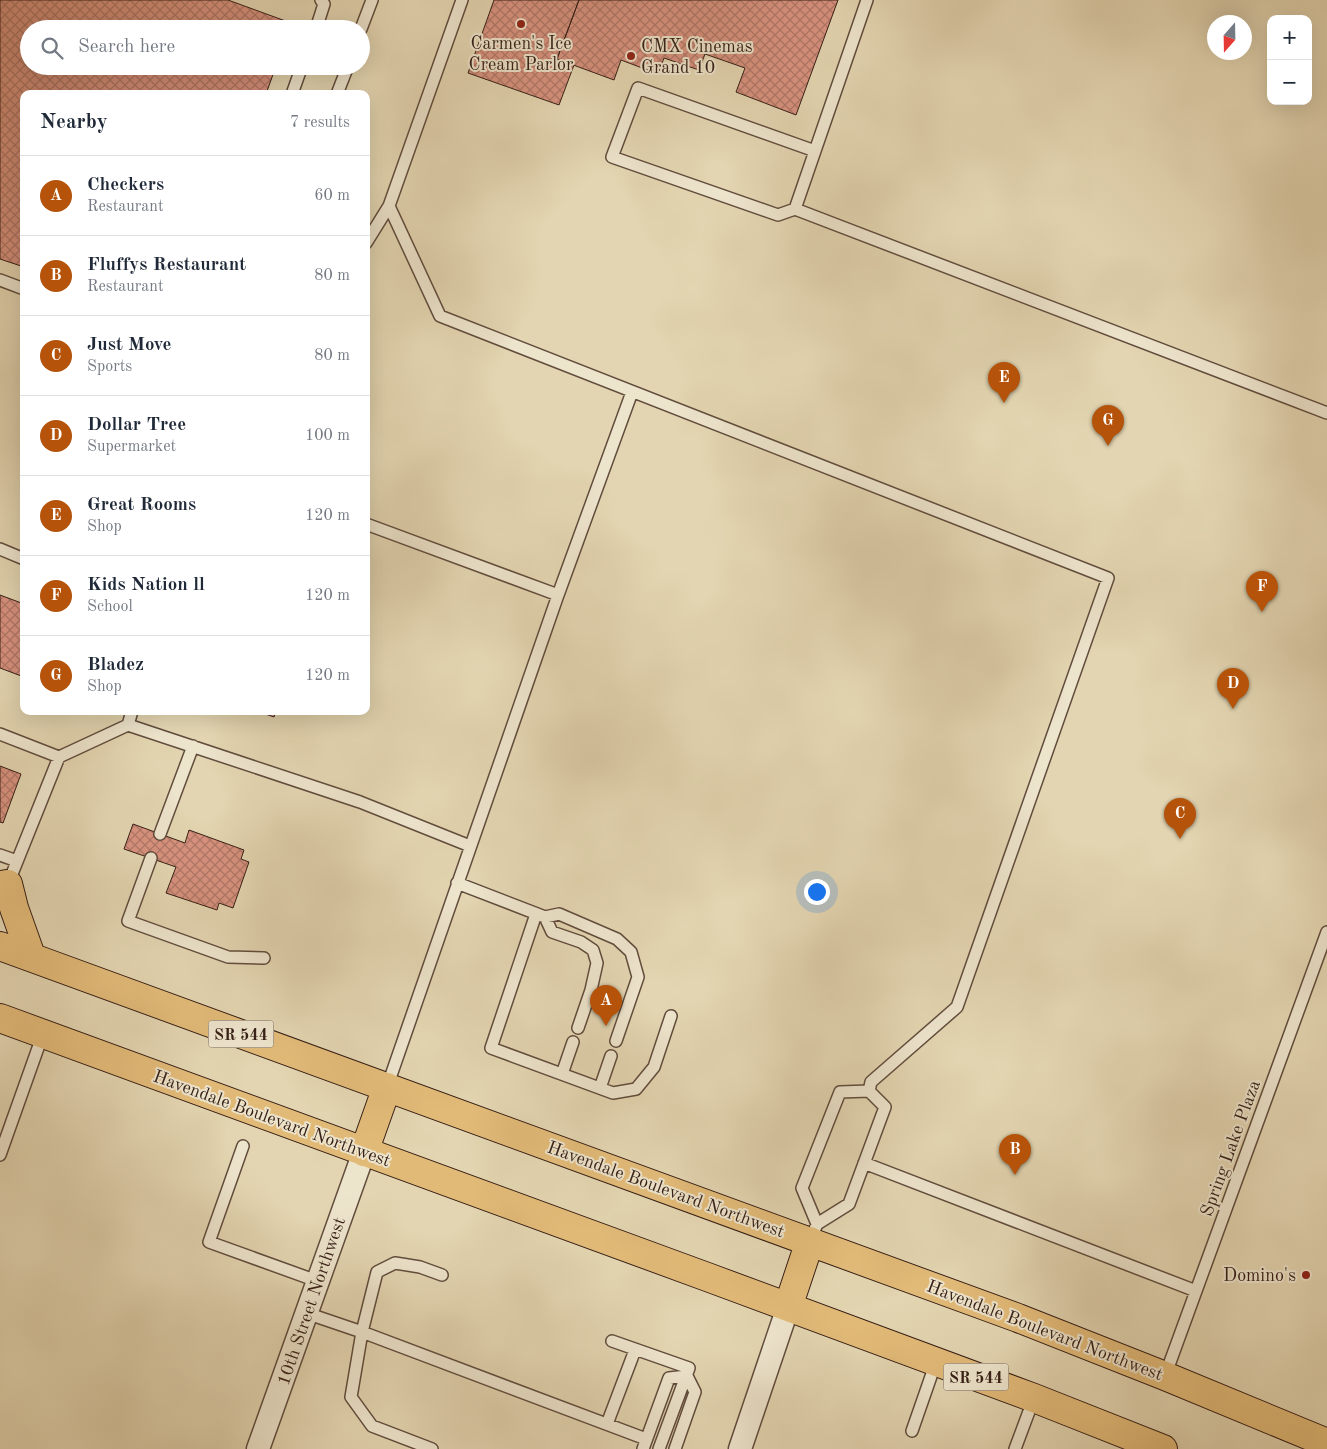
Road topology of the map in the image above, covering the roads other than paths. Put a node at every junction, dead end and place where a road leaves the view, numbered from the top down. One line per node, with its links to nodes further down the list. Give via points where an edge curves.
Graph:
1 (321, 0): 5 (lane, via 324,4)
2 (372, 0): 6 (lane)
3 (462, 0): 12 (lane)
4 (867, 0): 11 (lane)
5 (319, 20)
6 (364, 20)
7 (299, 75): 9 (lane)
8 (344, 75): 10 (lane)
9 (293, 90)
10 (339, 90)
11 (815, 151): 13 (lane); 13 (lane, via 638,88 612,157 778,215)
12 (389, 206): 14 (lane); 17 (lane, via 440,316)
13 (796, 209): 18 (lane)
14 (370, 237)
15 (0, 280): 16 (lane)
16 (20, 288)
17 (632, 392): 22 (lane); 49 (lane, via 1108,578 957,1007 871,1082)
18 (1327, 413)
19 (370, 525): 22 (lane)
20 (0, 549): 21 (lane)
21 (20, 557)
22 (558, 595): 29 (lane)
23 (131, 715): 24 (lane)
24 (128, 725): 26 (lane); 27 (lane)
25 (1, 737): 27 (lane)
26 (193, 746): 28 (lane); 29 (lane, via 360,802)
27 (59, 757): 32 (lane)
28 (160, 834)
29 (470, 846): 33 (lane)
30 (0, 855): 32 (lane)
31 (151, 858): 38 (lane, via 128,921 228,957)
32 (8, 876): 37 (main road, via 14,908)
33 (457, 883): 34 (lane); 47 (lane)
34 (540, 916): 41 (lane, via 552,932 593,950 597,963); 43 (lane, via 559,914 617,940 631,952 638,977); 46 (lane, via 491,1048)
35 (1327, 932): 57 (lane, Spring Lake Plaza)
36 (0, 946): 37 (main road, Havendale Boulevard Northwest / SR 544)
37 (31, 956): 47 (main road, Havendale Boulevard Northwest / SR 544)
38 (264, 958)
39 (671, 1016): 48 (lane, via 654,1067 636,1089 613,1092)
40 (0, 1018): 42 (main road, Havendale Boulevard Northwest / SR 544)
41 (578, 1028)
42 (43, 1034): 51 (main road, Havendale Boulevard Northwest / SR 544); 52 (lane)
43 (616, 1041)
44 (573, 1042): 46 (lane)
45 (611, 1056): 48 (lane)
46 (562, 1074): 48 (lane)
47 (387, 1087): 51 (main road); 54 (main road, Havendale Boulevard Northwest / SR 544)
48 (600, 1088)
49 (869, 1091): 53 (lane, via 885,1106); 54 (lane, via 840,1092 802,1188)
50 (243, 1146): 56 (lane, via 209,1242)
51 (364, 1152): 56 (street, 10th Street Northwest); 58 (main road, Havendale Boulevard Northwest / SR 544)
52 (0, 1155)
53 (864, 1163): 54 (lane, via 849,1204); 57 (lane)
54 (813, 1232): 58 (main road); 65 (main road, Havendale Boulevard Northwest / SR 544)
55 (442, 1275): 60 (lane, via 395,1262 377,1272)
56 (317, 1281): 59 (street, 10th Street Northwest)
57 (1196, 1291): 65 (lane, Spring Lake Plaza)
58 (788, 1307): 63 (main road, Havendale Boulevard Northwest / SR 544); 75 (street)
59 (306, 1312): 60 (lane); 71 (street, 10th Street Northwest)
60 (362, 1332): 67 (lane); 72 (lane, via 351,1397 372,1426)
61 (612, 1341): 62 (lane)
62 (635, 1350): 64 (lane, via 689,1368); 67 (lane)
63 (936, 1362): 66 (main road, Havendale Boulevard Northwest / SR 544); 68 (lane)
64 (687, 1376): 70 (lane, via 669,1378); 73 (lane); 74 (lane, via 695,1392)
65 (1166, 1376): 69 (main road, Havendale Boulevard Northwest / SR 544)
66 (1034, 1398): 76 (lane); 77 (main road, Havendale Boulevard Northwest / SR 544)
67 (607, 1424): 70 (lane)
68 (912, 1431)
69 (1327, 1443)
70 (645, 1444)
71 (258, 1449)
72 (432, 1449)
73 (659, 1449)
74 (675, 1449)
75 (740, 1449)
76 (1016, 1449)
77 (1162, 1449)

